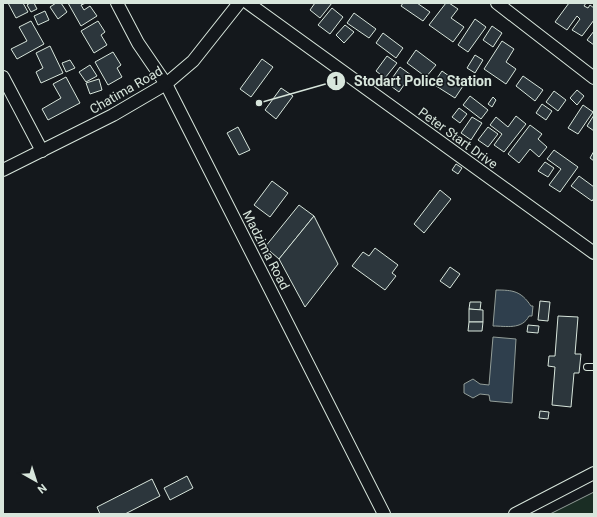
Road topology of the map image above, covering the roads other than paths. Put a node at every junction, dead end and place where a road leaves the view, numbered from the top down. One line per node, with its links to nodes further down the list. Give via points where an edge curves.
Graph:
1 (118, 3): 7 (street, Madzima Road, via 138,43)
2 (239, 3): 7 (street, Chatima Road, via 193,61)
3 (248, 3): 10 (street, Peter Start Drive)
4 (496, 3): 6 (street)
5 (3, 77): 8 (street)
6 (594, 78)
7 (166, 84): 8 (street, Chatima Road, via 113,115); 15 (street, Madzima Road)
8 (42, 151): 9 (street, Chatima Road)
9 (3, 170)
10 (594, 253)
11 (586, 367): 12 (lane)
12 (594, 367)
13 (594, 473): 14 (street)
14 (521, 513)
15 (384, 514)

